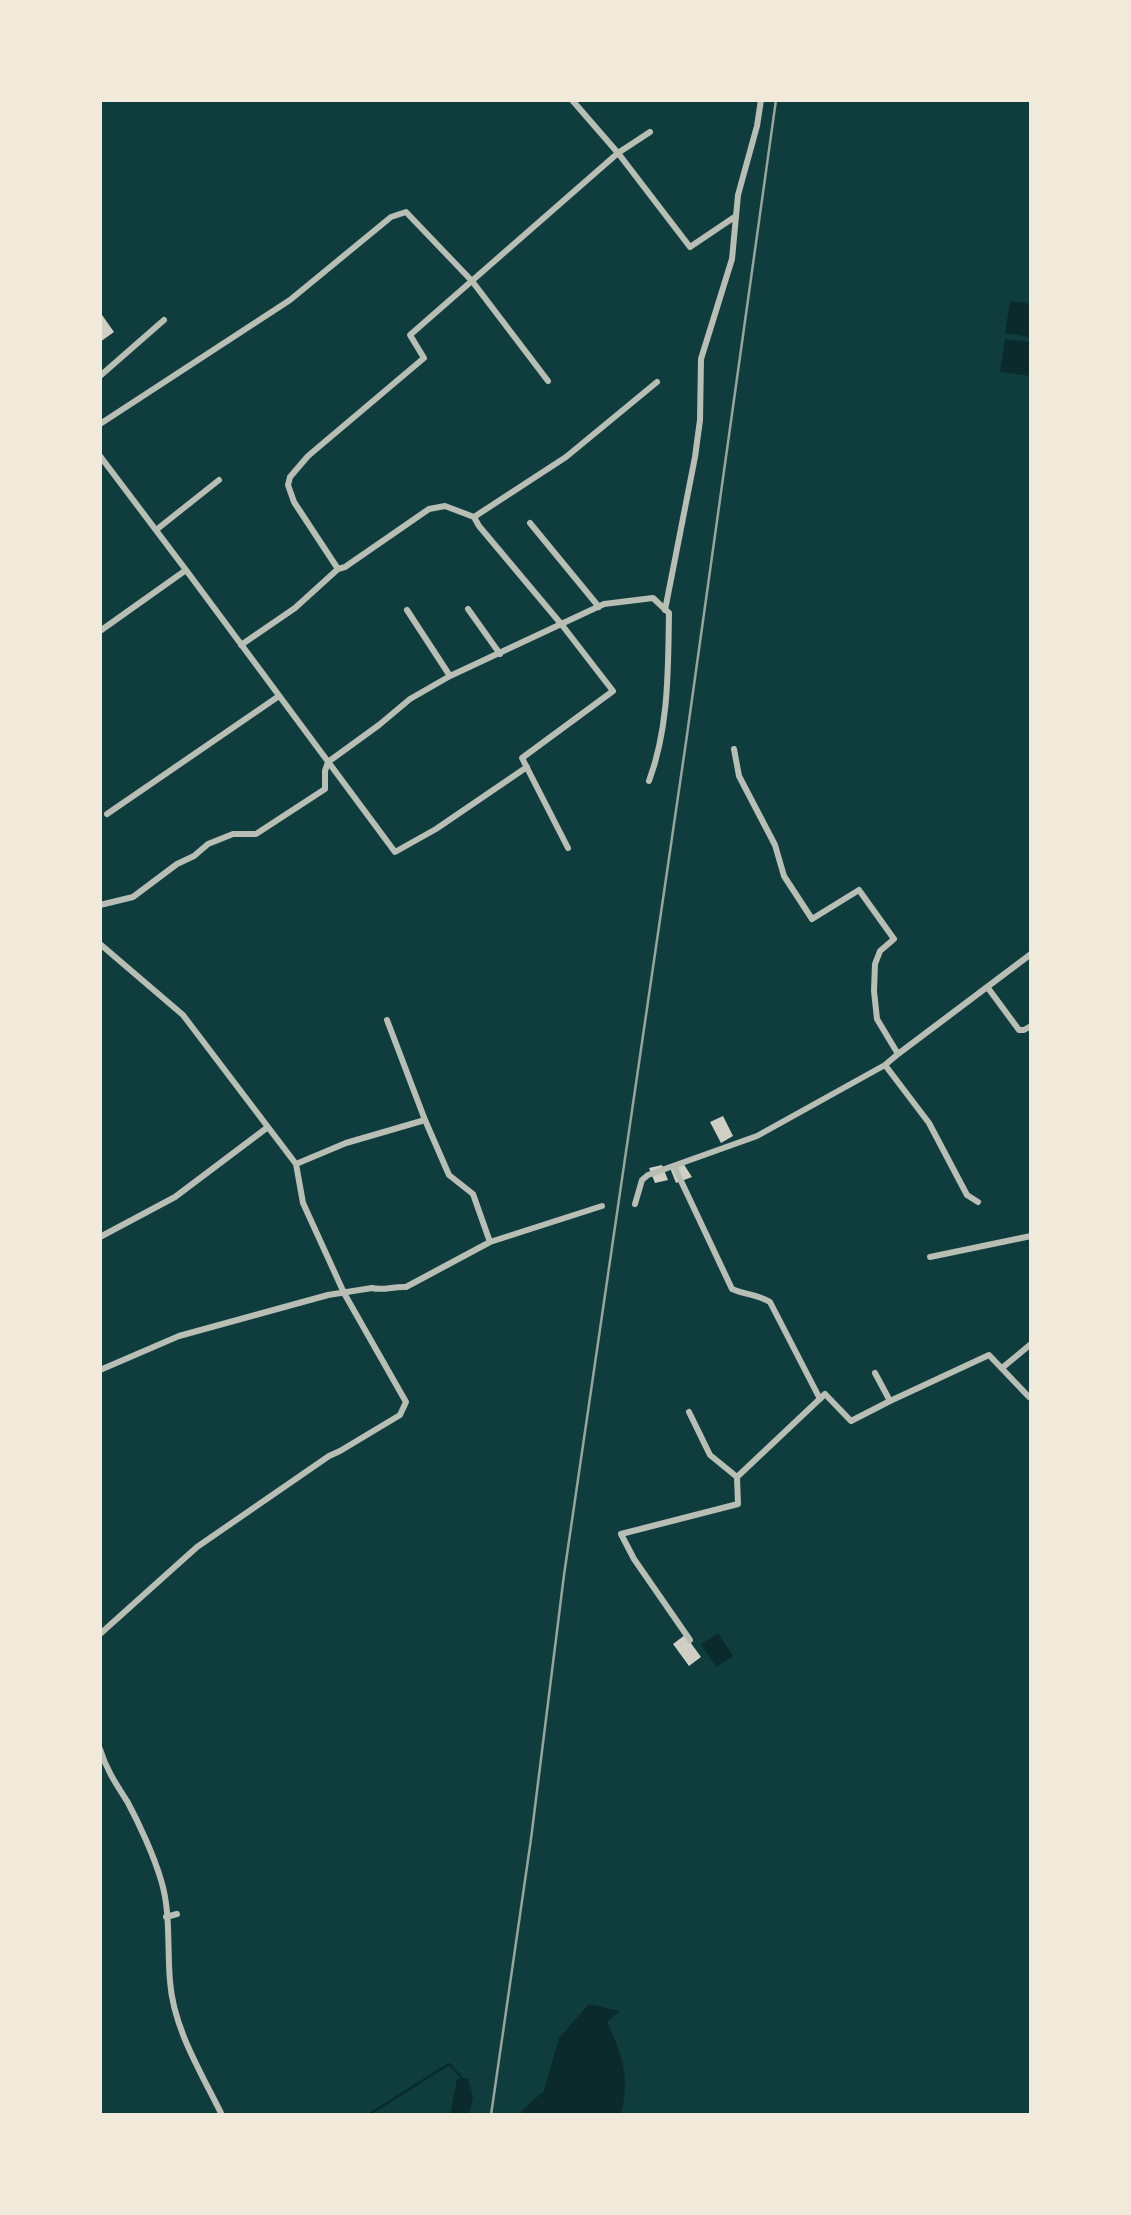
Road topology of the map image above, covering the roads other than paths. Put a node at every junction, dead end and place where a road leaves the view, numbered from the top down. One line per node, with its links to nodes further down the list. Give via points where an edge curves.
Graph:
1 (572, 100): 4 (street)
2 (761, 100): 5 (street)
3 (650, 132): 4 (street)
4 (618, 153): 5 (street, via 690,247); 6 (street)
5 (736, 216): 22 (street, via 733,259 701,359 695,457)
6 (472, 282): 9 (street); 11 (street, via 406,212 391,217 290,300); 17 (street, via 410,335 424,358 308,456 290,477 294,502)
7 (164, 320): 8 (street)
8 (100, 376)
9 (548, 382)
10 (657, 382): 14 (street, via 566,457)
11 (100, 424)
12 (100, 456): 16 (street)
13 (219, 480): 16 (street)
14 (474, 517): 17 (street, via 445,506 429,509); 23 (street)
15 (530, 523): 19 (street)
16 (156, 530): 18 (street)
17 (338, 569): 25 (street, via 295,608)
18 (186, 570): 24 (street); 25 (street)
19 (599, 607): 22 (street, via 653,598); 23 (street)
20 (468, 609): 26 (street)
21 (407, 610): 27 (street)
22 (665, 610): 32 (street, via 665,719)
23 (562, 625): 26 (street); 31 (street, via 613,691 522,758)
24 (100, 631)
25 (241, 645): 28 (street)
26 (500, 654): 27 (street)
27 (450, 676): 30 (street, via 410,699)
28 (279, 696): 30 (street); 33 (street)
29 (734, 749): 41 (street, via 739,776 775,845 784,876 812,919 859,890 894,939 874,964 874,991 877,1019)
30 (328, 762): 31 (street, via 395,852); 35 (street, via 326,789 256,834 233,834 208,844 133,897)
31 (527, 767): 34 (street)
32 (649, 781)
33 (107, 814)
34 (568, 848)
35 (100, 905)
36 (100, 944): 44 (street, via 183,1015)
37 (1031, 954): 38 (street)
38 (988, 988): 40 (street, via 1019,1030); 41 (street)
39 (387, 1020): 43 (street)
40 (1031, 1026)
41 (898, 1054): 42 (street)
42 (885, 1065): 46 (street, via 757,1136); 47 (street, via 929,1123 967,1195)
43 (425, 1120): 45 (street, via 346,1143); 52 (street, via 449,1175 473,1194)
44 (268, 1128): 45 (street); 51 (street, via 174,1197)
45 (296, 1164): 54 (street, via 303,1203)
46 (674, 1166): 48 (street, via 642,1180); 60 (street, via 732,1289 770,1302)
47 (978, 1202)
48 (635, 1204)
49 (603, 1206): 52 (street)
50 (1031, 1236): 53 (street)
51 (100, 1237)
52 (490, 1242): 54 (street, via 405,1287)
53 (930, 1257)
54 (344, 1293): 57 (street, via 179,1336); 64 (street, via 406,1402 400,1415 329,1455 197,1547)
55 (1031, 1344): 56 (street)
56 (1002, 1368): 59 (street); 61 (street, via 989,1355)
57 (100, 1370)
58 (875, 1373): 61 (street)
59 (1029, 1397)
60 (820, 1399): 61 (street, via 825,1394 851,1420); 63 (street)
61 (890, 1401)
62 (689, 1412): 63 (street, via 710,1455)
63 (737, 1477): 65 (street, via 738,1504 621,1534)
64 (100, 1634)
65 (690, 1640)
66 (100, 1749): 68 (street, via 160,1876)
67 (177, 1914): 68 (street)
68 (166, 1917): 69 (street, via 175,2006 203,2080)
69 (222, 2115)

